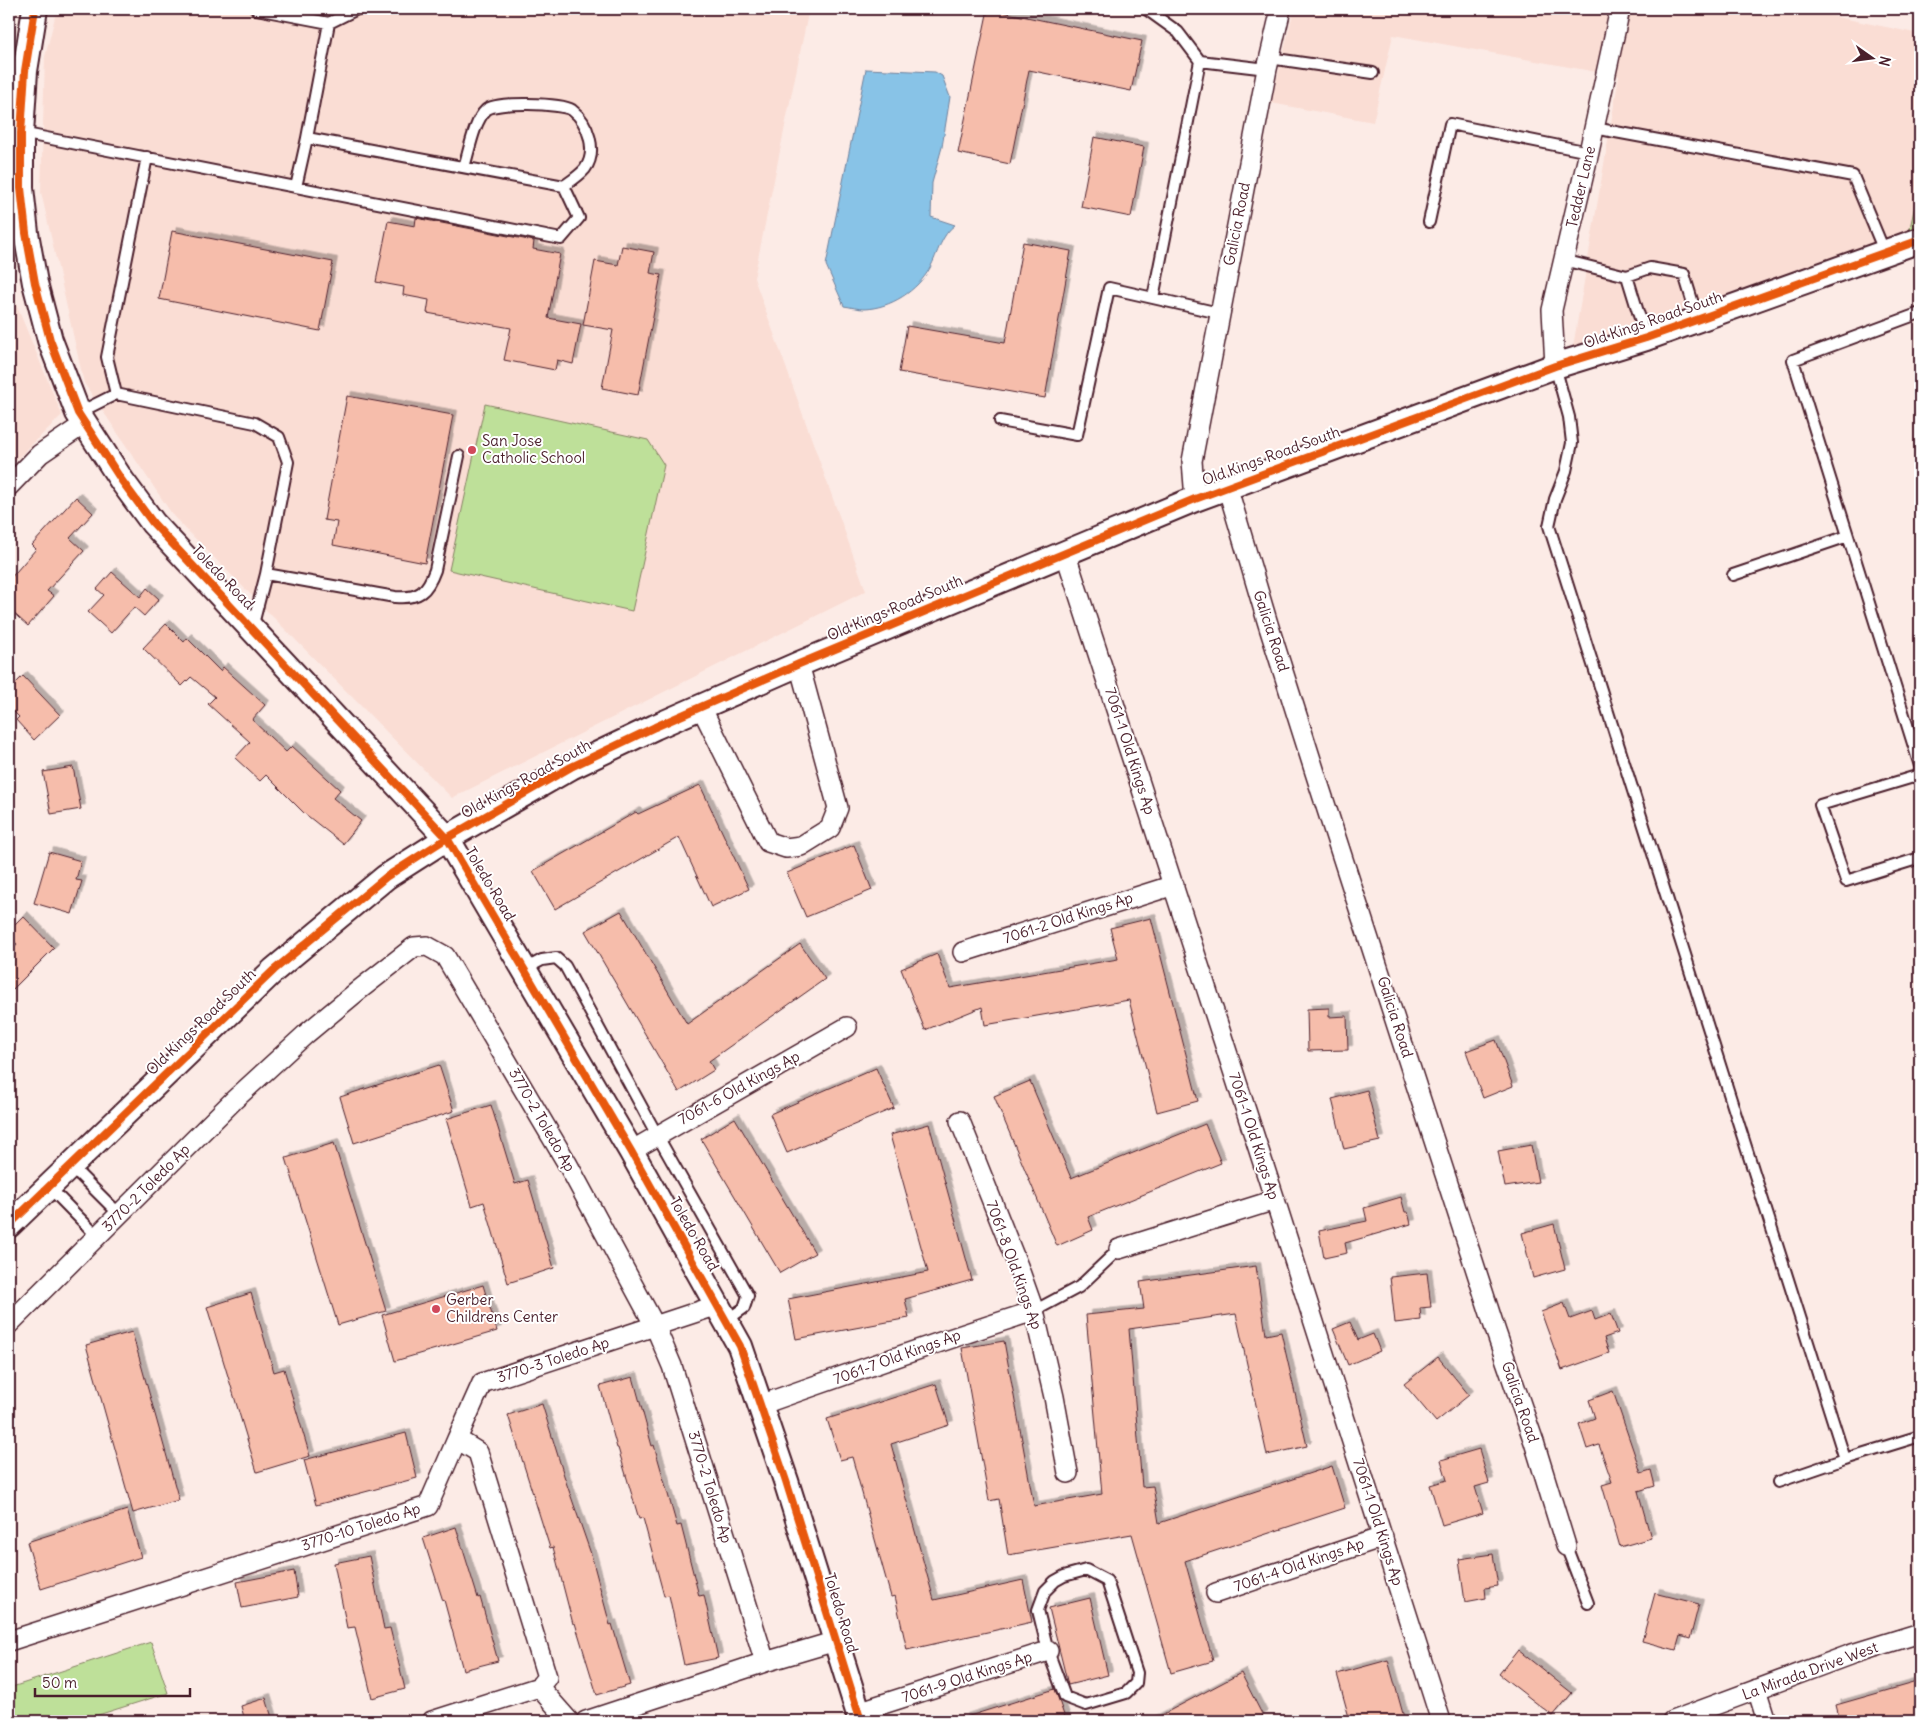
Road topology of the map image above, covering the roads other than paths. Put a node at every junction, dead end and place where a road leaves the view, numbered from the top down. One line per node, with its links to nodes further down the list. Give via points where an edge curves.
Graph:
1 (35, 9): 13 (street, Toledo Road, via 25,71)
2 (256, 9): 7 (lane)
3 (358, 9): 8 (lane)
4 (1146, 9): 9 (lane, via 1178,32)
5 (1281, 9): 10 (street, Galicia Road)
6 (1620, 9): 12 (street, Tedder Lane)
7 (279, 11): 8 (lane)
8 (329, 23): 14 (lane)
9 (1200, 61): 10 (lane); 25 (lane)
10 (1268, 64): 11 (lane); 27 (street, Galicia Road)
11 (1373, 73)
12 (1594, 128): 15 (street, Tedder Lane); 22 (lane, via 1853,176)
13 (21, 133): 16 (lane); 32 (street, Toledo Road, via 21,188 35,283 50,340)
14 (307, 138): 17 (lane); 19 (lane)
15 (1589, 152): 20 (lane, via 1450,124); 23 (street, Tedder Lane)
16 (147, 157): 19 (lane); 31 (lane, via 108,357)
17 (464, 168): 18 (lane); 18 (lane, via 477,123 484,111 501,105 560,105 581,118 589,134 590,154 586,167)
18 (564, 186): 19 (lane, via 579,218 561,238)
19 (296, 187)
20 (1429, 222)
21 (1920, 240): 22 (street, Old Kings Road South)
22 (1884, 253): 28 (street, Old Kings Road South)
23 (1563, 260): 24 (lane); 30 (street, Tedder Lane, via 1552,310)
24 (1627, 276): 28 (lane, via 1650,268 1684,274); 29 (lane)
25 (1153, 298): 27 (lane); 33 (lane, via 1109,288 1077,435)
26 (1920, 312): 38 (lane, via 1793,360)
27 (1219, 313): 37 (street, Galicia Road, via 1192,461)
28 (1698, 320): 29 (street, Old Kings Road South)
29 (1646, 338): 30 (street, Old Kings Road South)
30 (1555, 366): 36 (street, Old Kings Road South); 70 (lane, via 1569,417 1572,444 1550,526)
31 (116, 394): 32 (lane); 40 (lane, via 255,423 279,436 288,462)
32 (81, 418): 35 (street); 42 (street, Toledo Road, via 153,523)
33 (1000, 421)
34 (459, 456): 40 (lane, via 435,570 430,585 421,593 409,598 395,598)
35 (9, 486)
36 (1227, 486): 37 (street, Old Kings Road South); 74 (street, Galicia Road, via 1268,624)
37 (1195, 499): 39 (street, Old Kings Road South)
38 (1848, 536): 41 (lane); 45 (lane)
39 (1065, 552): 43 (street, Old Kings Road South); 49 (street, 7061-1 Old Kings Ap)
40 (266, 574): 42 (lane)
41 (1734, 576)
42 (252, 628): 47 (street, Toledo Road)
43 (799, 664): 44 (street, Old Kings Road South); 44 (street, via 838,808 830,828 801,846 786,848 768,842)
44 (701, 707): 47 (street, Old Kings Road South, via 571,767)
45 (1920, 766)
46 (1920, 775): 48 (lane, via 1820,805 1846,881)
47 (447, 838): 51 (street, Toledo Road); 56 (street, Old Kings Road South, via 386,877 274,970)
48 (1920, 858)
49 (1174, 885): 50 (street, 7061-2 Old Kings Ap); 58 (street, 7061-1 Old Kings Ap)
50 (963, 952)
51 (525, 969): 54 (lane, via 542,960 556,958 565,966); 55 (street, Toledo Road)
52 (847, 1027): 54 (street, 7061-6 Old Kings Ap)
53 (960, 1121): 63 (street, 7061-8 Old Kings Ap)
54 (657, 1135): 55 (street, 7061-6 Old Kings Ap); 64 (lane, via 748,1296 744,1308)
55 (631, 1151): 64 (street, Toledo Road)
56 (71, 1166): 57 (street, Old Kings Road South); 59 (lane)
57 (50, 1187): 60 (street, Old Kings Road South); 61 (lane)
58 (1275, 1200): 62 (street); 73 (street, 7061-1 Old Kings Ap)
59 (119, 1214): 61 (street, 3770-2 Toledo Ap); 66 (street, 3770-2 Toledo Ap, via 306,1034 414,947 427,946 446,956 454,967 567,1163)
60 (9, 1225)
61 (97, 1236): 65 (street, 3770-2 Toledo Ap)
62 (1119, 1249): 63 (lane, via 1079,1287)
63 (1034, 1311): 67 (street, 7061-7 Old Kings Ap); 71 (street, 7061-8 Old Kings Ap)
64 (723, 1313): 66 (street, 3770-3 Toledo Ap); 67 (street, Toledo Road, via 740,1346)
65 (9, 1324)
66 (655, 1326): 69 (street, 3770-3 Toledo Ap, via 482,1383); 81 (street, 3770-2 Toledo Ap, via 672,1366)
67 (760, 1404): 79 (street, Toledo Road)
68 (1920, 1436): 70 (lane)
69 (457, 1440): 78 (street, 3770-10 Toledo Ap, via 428,1506); 82 (street, via 478,1452 547,1677)
70 (1845, 1459): 72 (lane)
71 (1068, 1473)
72 (1778, 1482)
73 (1383, 1537): 75 (street, 7061-4 Old Kings Ap); 89 (street, 7061-1 Old Kings Ap)
74 (1566, 1546): 76 (lane)
75 (1216, 1593)
76 (1588, 1603)
77 (1920, 1633): 83 (street, La Mirada Drive West)
78 (9, 1641)
79 (836, 1641): 81 (street); 85 (street, Toledo Road)
80 (1048, 1651): 80 (lane, via 1065,1697 1075,1702 1086,1705 1126,1693 1136,1683 1137,1673 1107,1581 1086,1570 1064,1576 1045,1591 1038,1610); 85 (street, 7061-9 Old Kings Ap)
81 (765, 1662): 88 (street)
82 (539, 1687): 84 (street); 87 (street)
83 (1757, 1689): 90 (street, La Mirada Drive West); 91 (street)
84 (465, 1716): 86 (street)
85 (859, 1717)
86 (432, 1721)
87 (569, 1721)
88 (586, 1721)
89 (1441, 1721)
90 (1672, 1721)
91 (1767, 1721)

